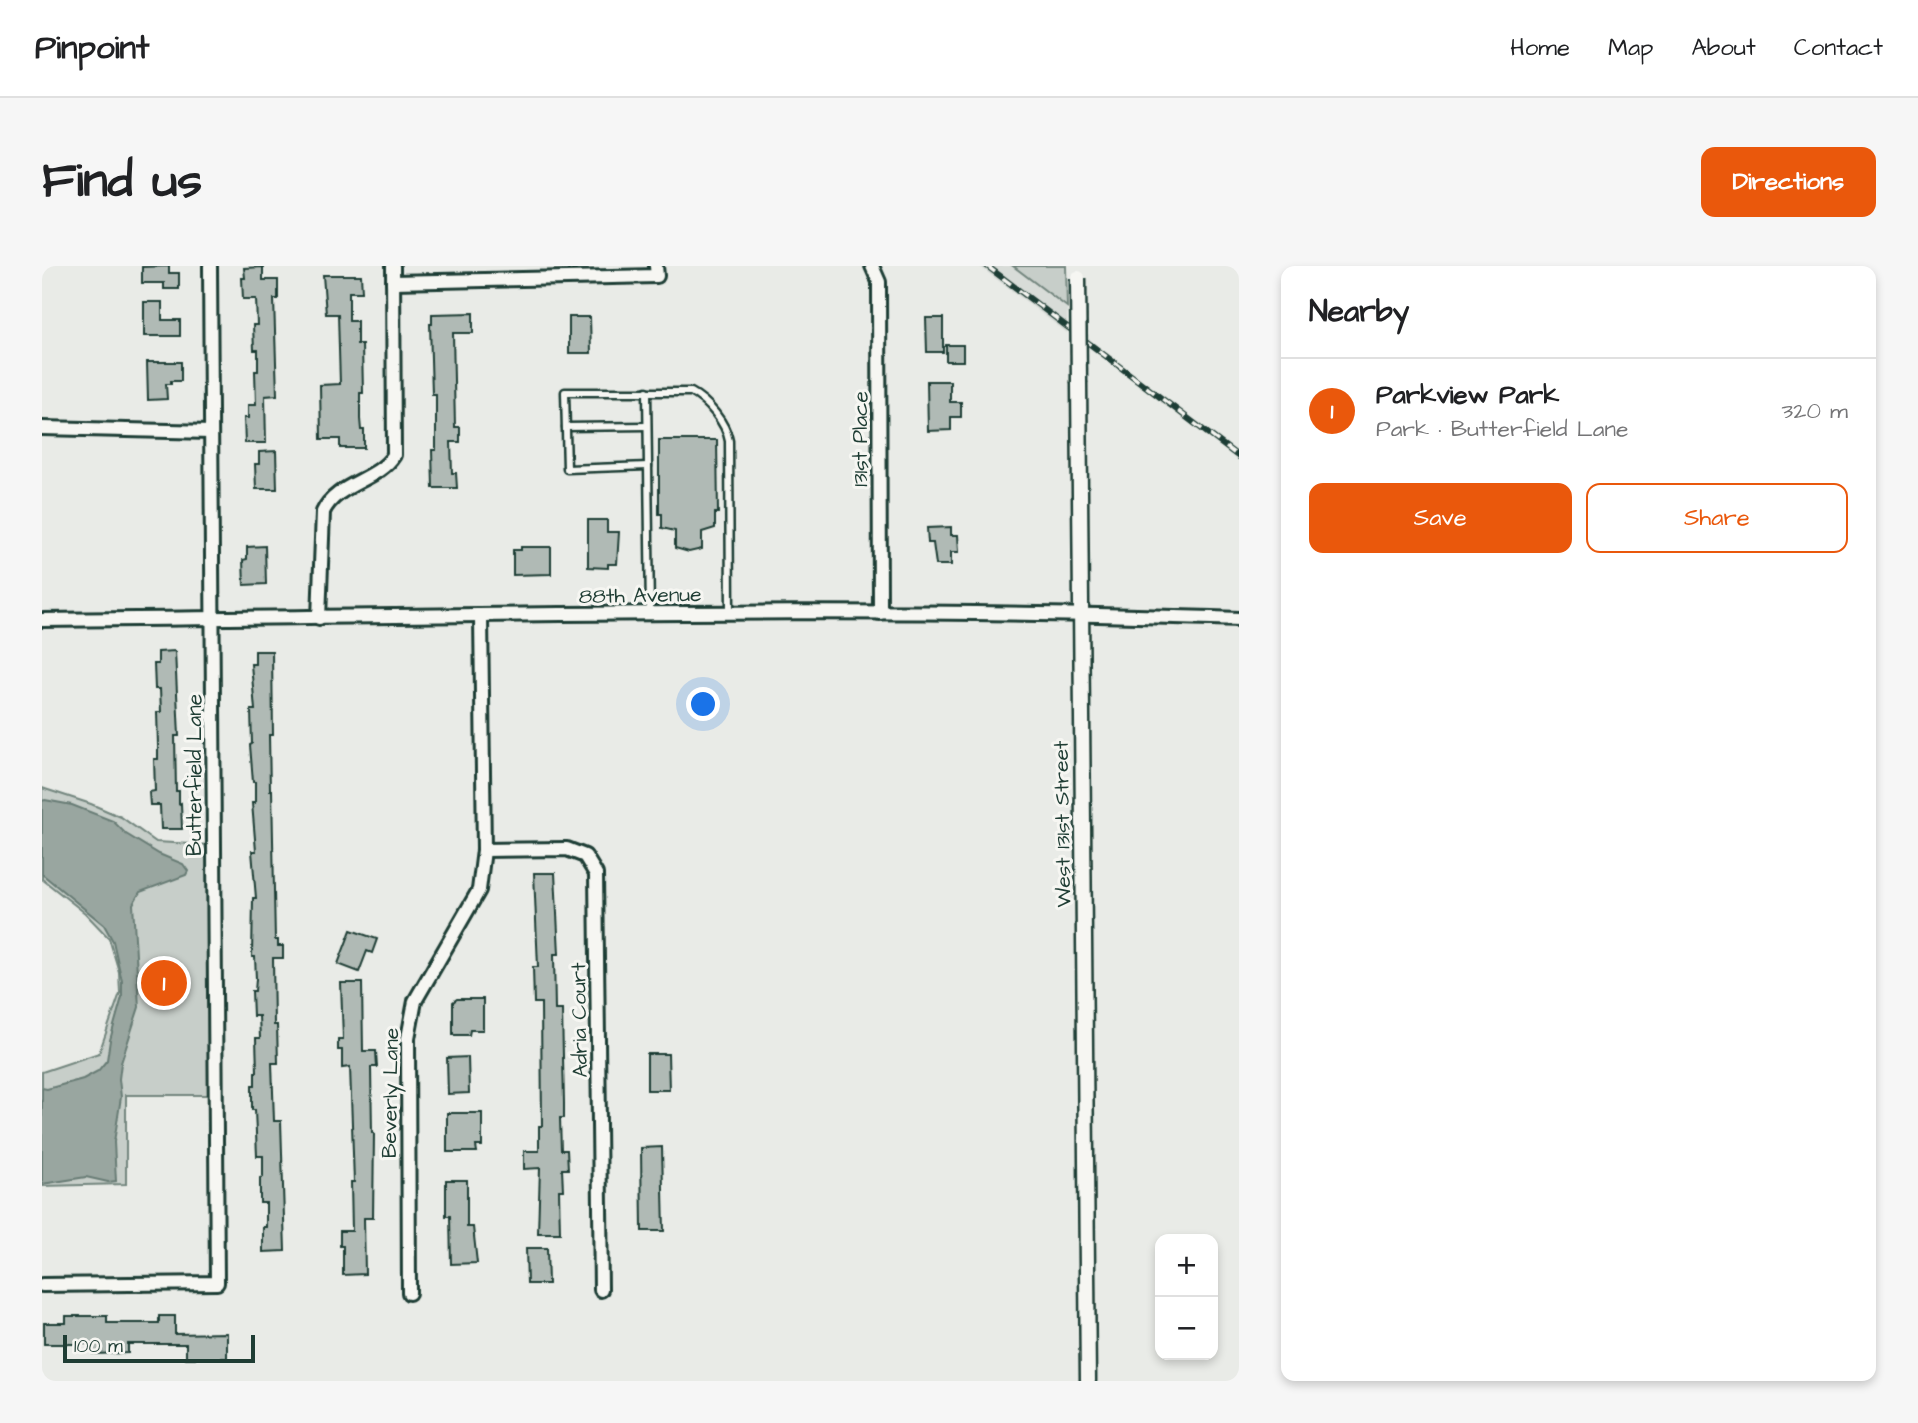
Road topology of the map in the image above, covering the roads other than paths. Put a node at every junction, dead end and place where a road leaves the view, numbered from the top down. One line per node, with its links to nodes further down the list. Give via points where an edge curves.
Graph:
1 (210, 266): 11 (street, Butterfield Lane)
2 (393, 266): 6 (street)
3 (873, 266): 14 (street, 131st Place, via 879,282)
4 (657, 271): 6 (street)
5 (1078, 272): 15 (street, West 131st Street, bridge)
6 (393, 282): 18 (street, via 394,455 382,468 334,498 323,512)
7 (647, 391): 8 (lane); 9 (lane, via 565,392); 13 (lane, via 691,392 727,431)
8 (647, 426): 9 (lane); 12 (lane)
9 (566, 427): 12 (lane, via 567,468)
10 (42, 428): 11 (street)
11 (211, 432): 19 (street, Butterfield Lane)
12 (648, 466): 16 (lane)
13 (730, 612): 14 (street, 88th Avenue); 16 (street, 88th Avenue)
14 (880, 613): 15 (street, 88th Avenue)
15 (1081, 613): 20 (street, 88th Avenue); 26 (street, West 131st Street)
16 (650, 614): 17 (street, 88th Avenue)
17 (481, 617): 18 (street, 88th Avenue); 22 (street, Beverly Lane)
18 (319, 618): 19 (street, 88th Avenue)
19 (213, 619): 21 (street, 88th Avenue); 23 (street, Butterfield Lane, via 216,1283)
20 (1239, 619)
21 (42, 620)
22 (484, 850): 24 (street, Adria Court, via 567,849 585,856 596,874); 25 (street, Beverly Lane, via 479,890 415,1001 409,1025)
23 (42, 1285)
24 (601, 1290)
25 (409, 1293)
26 (1088, 1381)

